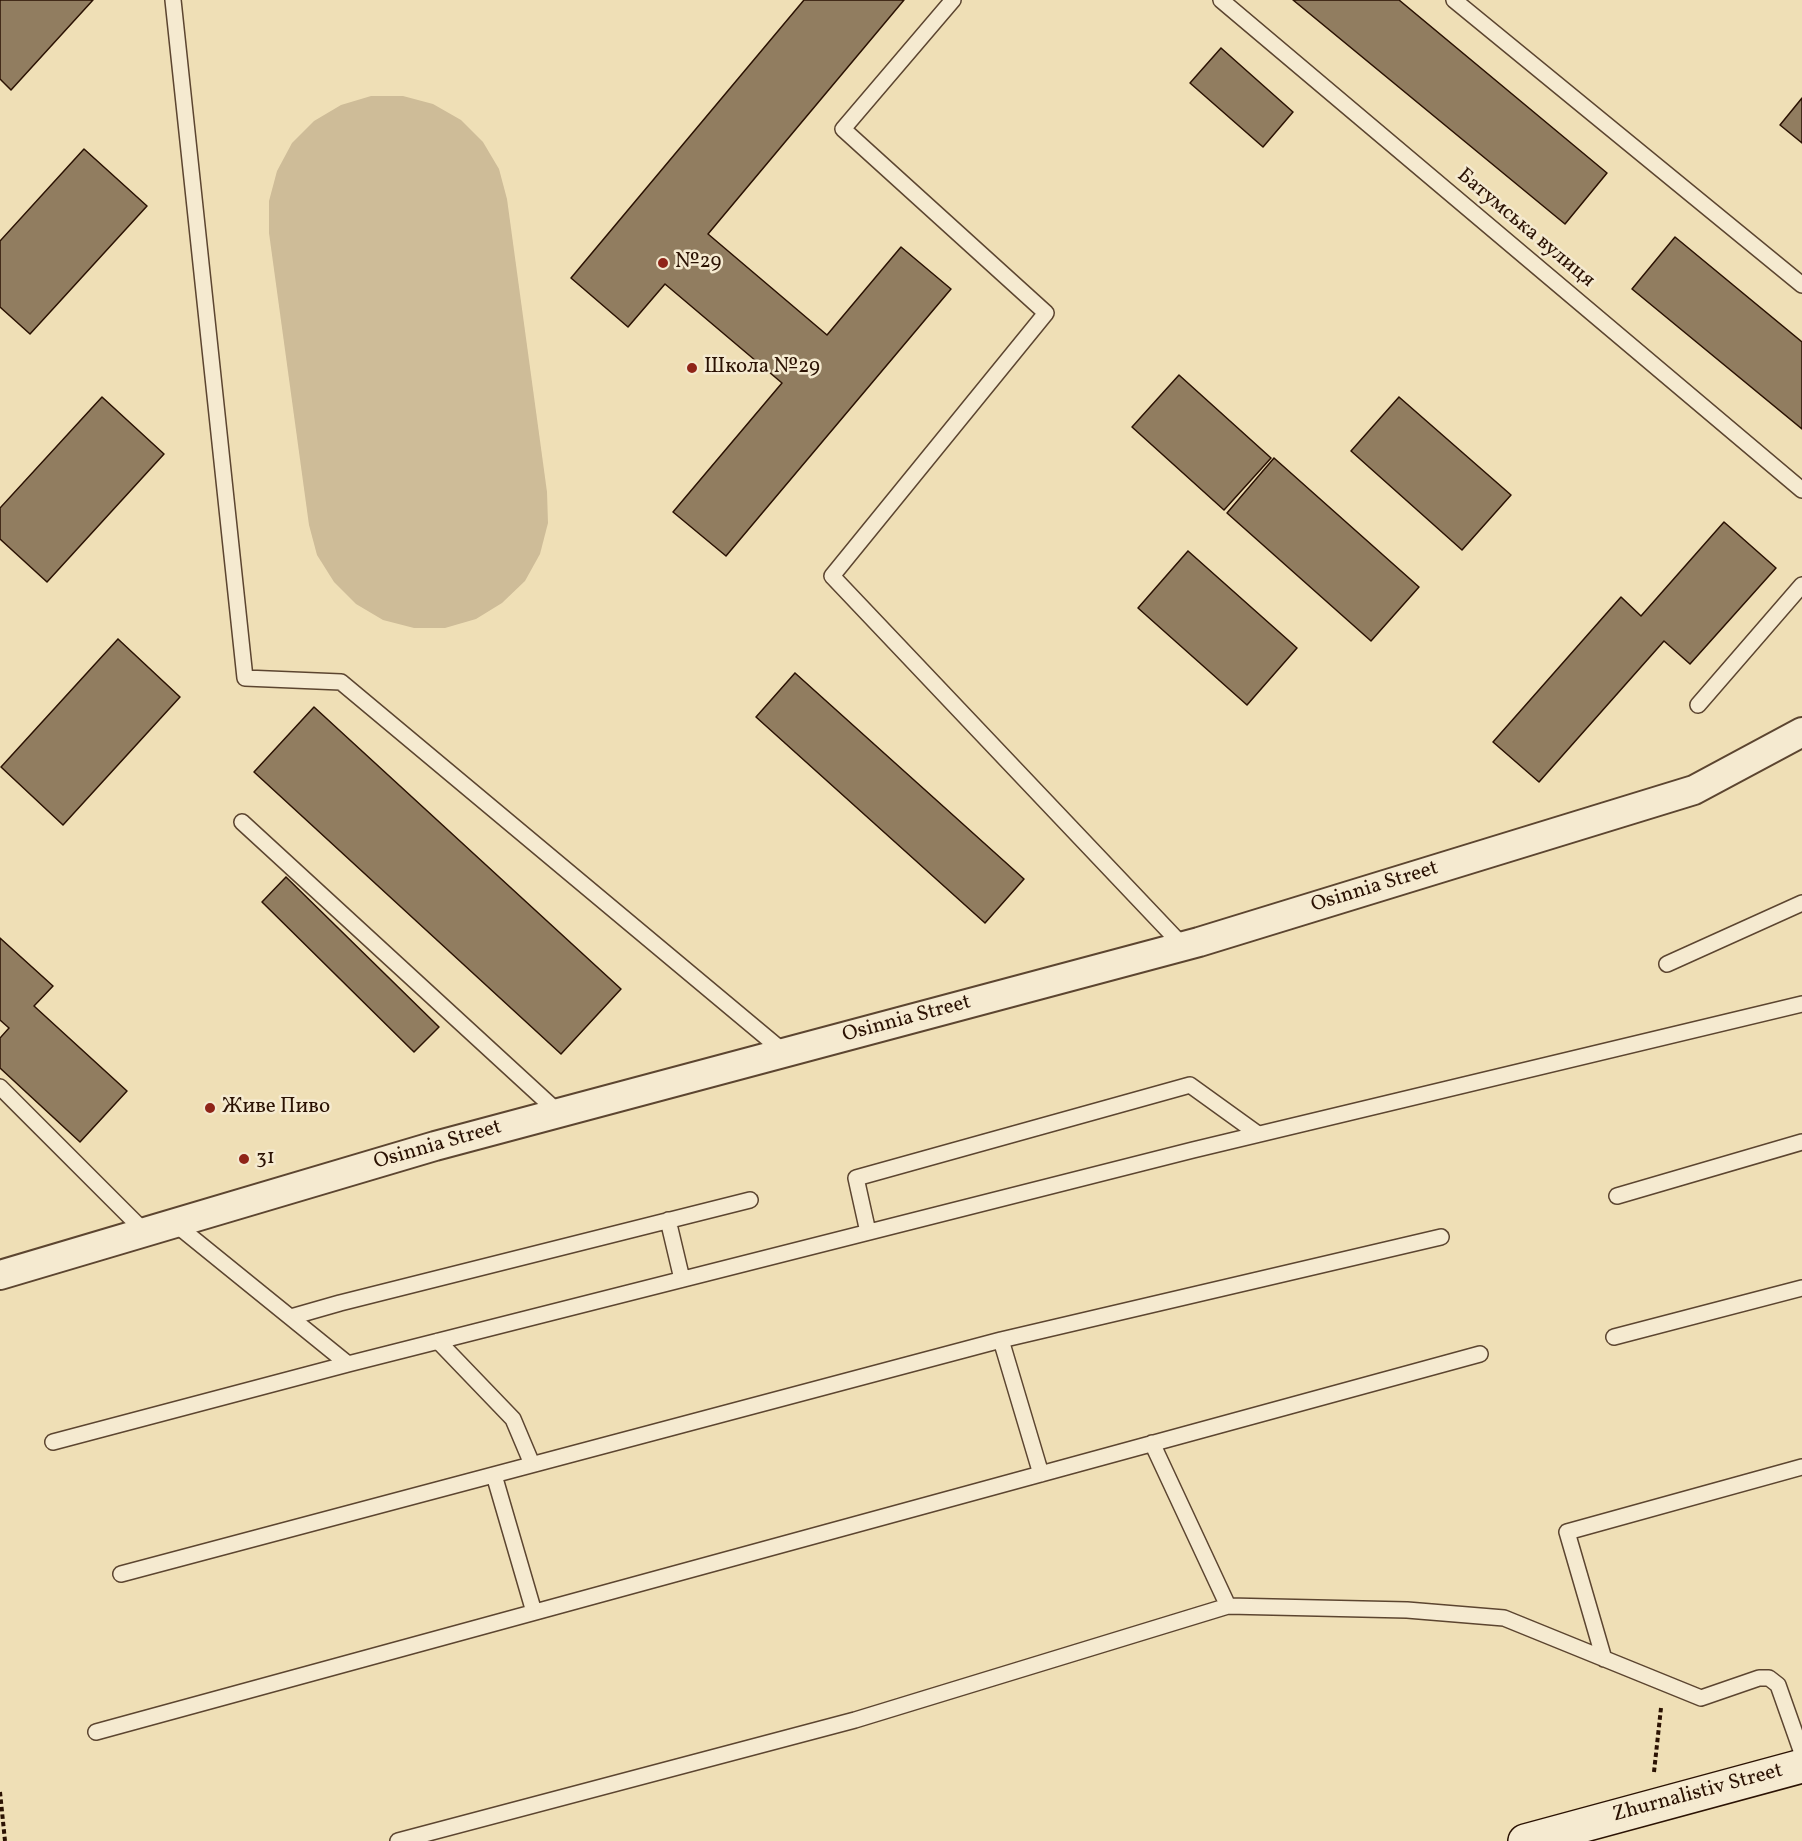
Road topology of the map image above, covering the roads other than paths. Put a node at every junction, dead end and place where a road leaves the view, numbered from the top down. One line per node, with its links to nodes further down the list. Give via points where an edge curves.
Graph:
1 (173, 0): 15 (lane, via 246,678 341,681)
2 (953, 0): 12 (lane, via 843,129 1046,313 832,576)
3 (1221, 0): 6 (lane, Батумська вулиця)
4 (1459, 2): 5 (lane)
5 (1802, 285)
6 (1802, 489)
7 (1802, 585): 8 (lane)
8 (1698, 705)
9 (1802, 732): 12 (street, Osinnia Street, via 1694,790)
10 (242, 822): 17 (lane)
11 (1802, 903): 13 (lane)
12 (1183, 946): 15 (street, Osinnia Street)
13 (1667, 964)
14 (1802, 1004): 18 (lane)
15 (784, 1052): 17 (street, Osinnia Street)
16 (0, 1087): 24 (lane)
17 (559, 1113): 23 (street, Osinnia Street)
18 (1258, 1134): 25 (lane); 25 (lane, via 1190,1085 856,1178)
19 (1802, 1142): 20 (lane)
20 (1617, 1196)
21 (750, 1200): 22 (lane)
22 (668, 1220): 28 (lane); 30 (lane)
23 (174, 1223): 24 (street, Osinnia Street); 30 (lane)
24 (145, 1232): 27 (street, Osinnia Street)
25 (868, 1232): 28 (lane)
26 (1441, 1237): 32 (lane)
27 (0, 1275)
28 (682, 1280): 33 (lane)
29 (1802, 1288): 31 (lane)
30 (291, 1317): 35 (lane)
31 (1614, 1337)
32 (1001, 1340): 38 (lane); 41 (lane)
33 (438, 1341): 35 (lane); 38 (lane, via 513,1419)
34 (1480, 1354): 37 (lane)
35 (348, 1364): 36 (lane)
36 (53, 1442)
37 (1152, 1443): 41 (lane); 43 (lane)
38 (532, 1464): 40 (lane)
39 (1802, 1467): 45 (lane, via 1567,1532)
40 (494, 1474): 42 (lane); 44 (lane)
41 (1041, 1474): 44 (lane)
42 (121, 1574)
43 (1228, 1606): 45 (lane, via 1407,1610 1504,1618); 49 (lane, via 855,1720)
44 (534, 1612): 46 (lane)
45 (1604, 1659): 47 (lane, via 1701,1698 1758,1678 1769,1678 1778,1685)
46 (96, 1732)
47 (1802, 1753)
48 (1802, 1766): 50 (street, Zhurnalistiv Street)
49 (398, 1841)
50 (1525, 1841)

